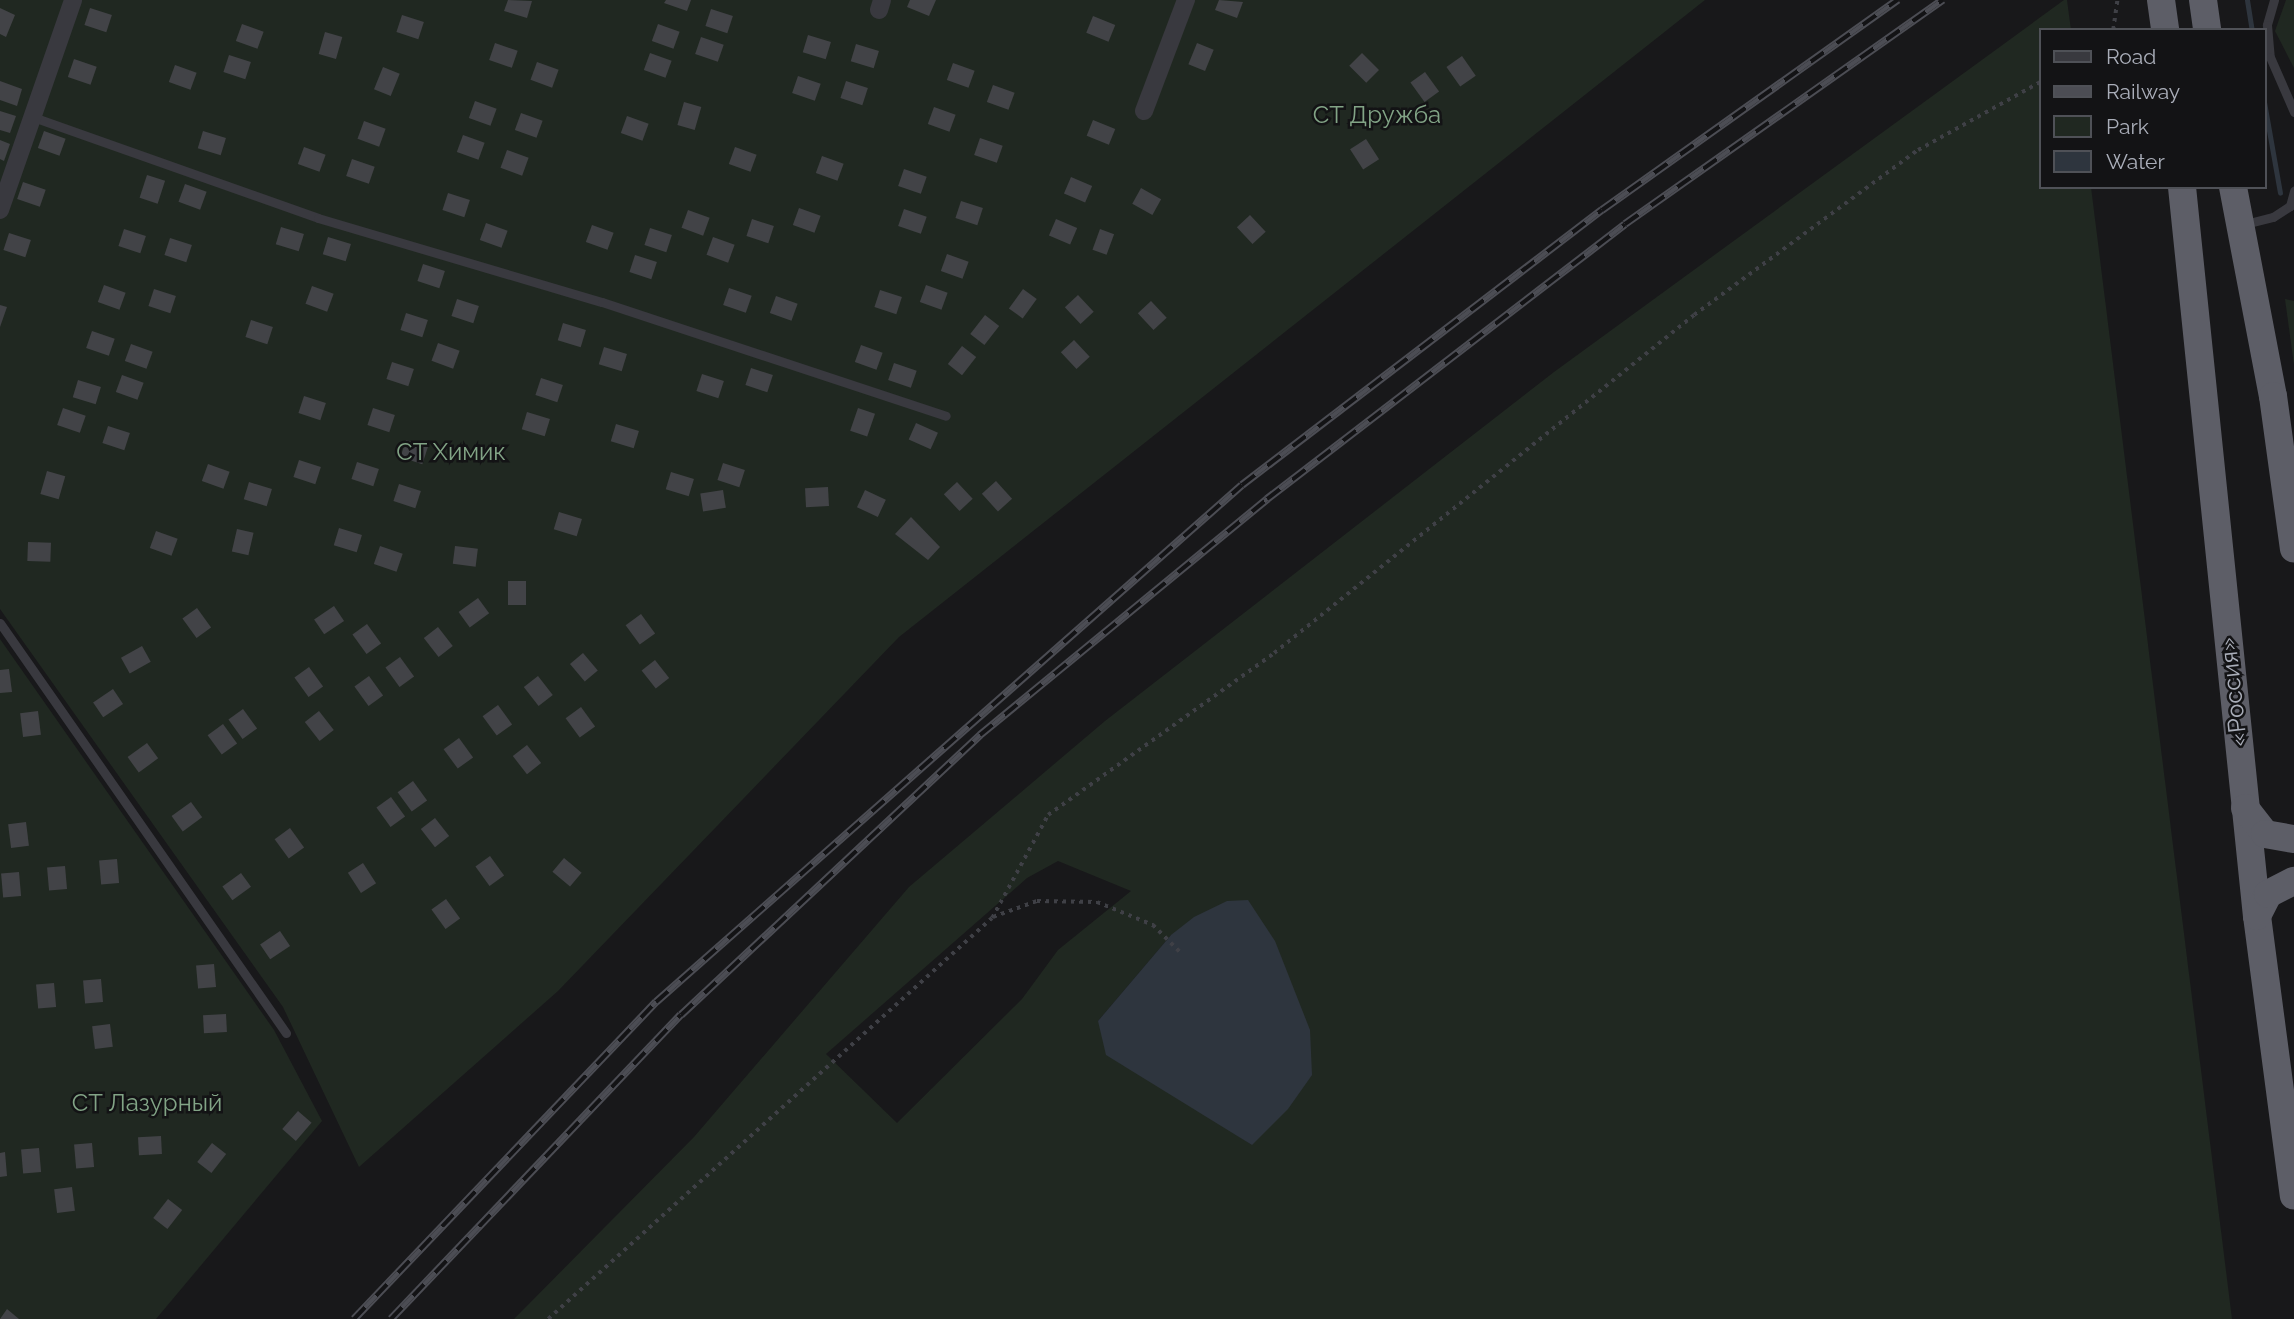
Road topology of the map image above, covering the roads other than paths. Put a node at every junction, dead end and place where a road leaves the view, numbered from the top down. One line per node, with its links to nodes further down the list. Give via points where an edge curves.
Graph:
1 (74, 0): 10 (street)
2 (1186, 0): 8 (street)
3 (2161, 0): 6 (highway)
4 (2203, 0): 7 (highway)
5 (2274, 0): 9 (lane, via 2267,25 2270,57)
6 (2165, 28)
7 (2207, 28)
8 (1144, 111)
9 (2294, 112)
10 (33, 117): 14 (street); 16 (lane, via 318,218 601,302)
11 (2182, 189): 19 (highway, «Россия»)
12 (2233, 189): 15 (highway)
13 (2294, 191): 15 (lane, via 2290,206 2273,217)
14 (0, 210)
15 (2241, 225): 17 (highway, via 2273,396)
16 (946, 416)
17 (2294, 549)
18 (0, 623): 23 (lane)
19 (2245, 808): 20 (highway, via 2265,834); 22 (highway, «Россия»)
20 (2294, 839)
21 (2294, 881): 22 (highway, via 2268,894)
22 (2257, 916): 24 (highway, «Россия»)
23 (286, 1033)
24 (2294, 1196)

